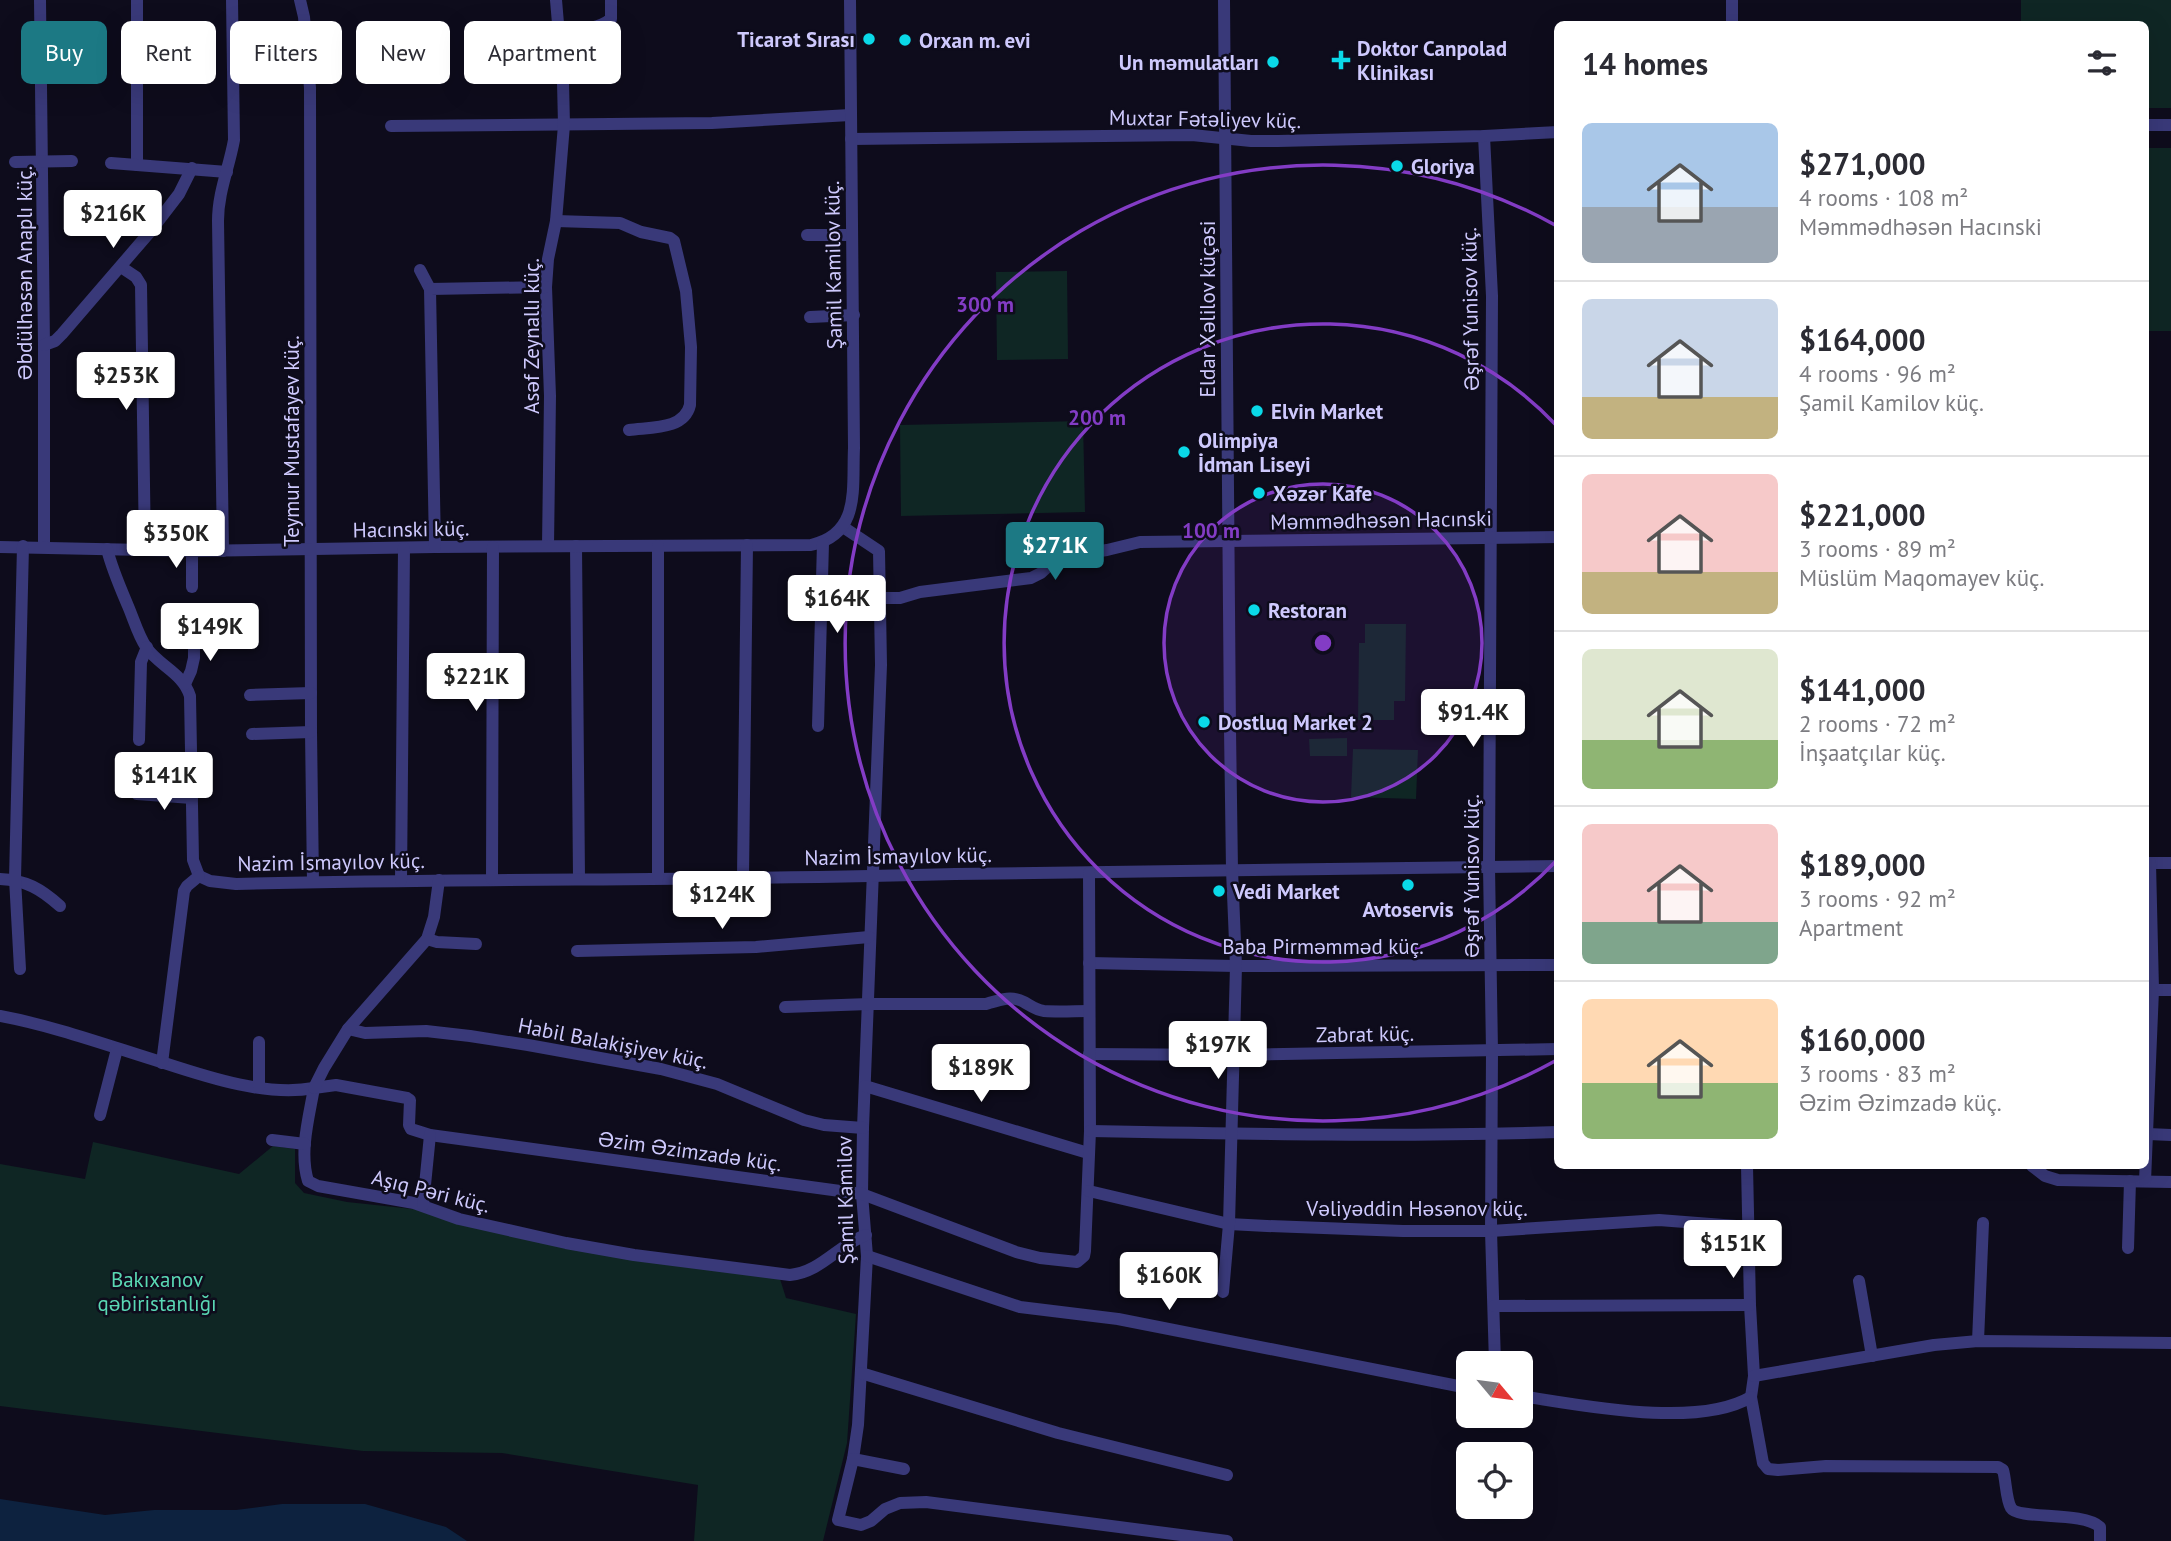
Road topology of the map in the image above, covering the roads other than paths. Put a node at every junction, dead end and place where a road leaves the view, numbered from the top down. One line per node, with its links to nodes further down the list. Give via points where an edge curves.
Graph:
1 (40, 0): 25 (street, Əbdülhəsən Anaplı küç.)
2 (137, 0): 27 (street)
3 (232, 0): 29 (street, via 234,124)
4 (300, 0): 57 (street, Teymur Mustafayev küç., via 310,88)
5 (556, 0): 10 (street, Asəf Zeynallı küç.)
6 (611, 0): 11 (street)
7 (850, 0): 14 (street, Şamil Kamilov küç.)
8 (1224, 0): 21 (street, Eldar Xəlilov küçəsi)
9 (1732, 0): 12 (street)
10 (557, 21)
11 (608, 21)
12 (1732, 21)
13 (563, 84): 15 (street, Asəf Zeynallı küç.)
14 (850, 115): 15 (street); 22 (street, Şamil Kamilov küç.)
15 (564, 125): 18 (street); 30 (street, Asəf Zeynallı küç.)
16 (2149, 125): 17 (street)
17 (2171, 125)
18 (391, 126)
19 (1554, 132): 20 (street, Muxtar Fətəliyev küç.)
20 (1484, 136): 21 (street, Muxtar Fətəliyev küç., via 1278,141); 43 (street, Əşrəf Yunisov küç., via 1492,296)
21 (1225, 137): 22 (street, Muxtar Fətəliyev küç.); 44 (street, Eldar Xəlilov küçəsi)
22 (851, 139): 32 (street, Şamil Kamilov küç.)
23 (72, 161): 25 (street)
24 (15, 162): 25 (street)
25 (43, 163): 39 (street, Əbdülhəsən Anaplı küç.)
26 (111, 163): 27 (street)
27 (137, 165): 28 (street)
28 (192, 169): 29 (street); 33 (street)
29 (227, 172): 60 (street, via 218,201)
30 (556, 221): 35 (street, Asəf Zeynallı küç.); 40 (street, via 620,223 670,238 676,244 690,335 689,411 670,424)
31 (807, 235): 32 (street)
32 (852, 235): 37 (street, Şamil Kamilov küç.)
33 (121, 267): 39 (street, via 62,334); 58 (street, via 141,285)
34 (420, 270): 36 (street)
35 (546, 287): 36 (street); 54 (street, Asəf Zeynallı küç.)
36 (430, 289): 52 (street)
37 (854, 315): 38 (street); 41 (street, Şamil Kamilov küç., via 852,473 849,514)
38 (810, 317)
39 (44, 345): 48 (street, Əbdülhəsən Anaplı küç.)
40 (629, 430)
41 (843, 527): 45 (street); 62 (street, via 879,551)
42 (1554, 537): 43 (street, Məmmədhəsən Hacınski)
43 (1492, 538): 44 (street, Məmmədhəsən Hacınski); 77 (street, Əşrəf Yunisov küç.)
44 (1228, 541): 62 (street, Məmmədhəsən Hacınski, via 1140,542 1058,556 1031,578); 78 (street, Eldar Xəlilov küçəsi)
45 (823, 543): 46 (street, Hacınski küç.); 68 (street)
46 (747, 545): 50 (street, Hacınski küç.); 81 (street)
47 (23, 546): 48 (street, Hacınski küç.); 51 (street, Hacınski küç.); 86 (street)
48 (44, 546): 56 (street, Hacınski küç.)
49 (576, 546): 50 (street, Hacınski küç.); 54 (street, Hacınski küç.); 82 (street)
50 (658, 546): 83 (street)
51 (0, 547)
52 (435, 547): 53 (street, Hacınski küç.); 55 (street, Hacınski küç.)
53 (493, 547): 54 (street, Hacınski küç.); 87 (street)
54 (548, 547)
55 (404, 548): 57 (street, Hacınski küç.); 89 (street)
56 (107, 549): 58 (street, Hacınski küç.); 64 (street)
57 (310, 549): 60 (street, Hacınski küç.); 66 (street, Teymur Mustafayev küç.)
58 (145, 551): 59 (street, Hacınski küç.)
59 (192, 551): 60 (street, Hacınski küç.); 61 (street)
60 (223, 551)
61 (192, 587)
62 (881, 598): 84 (street)
63 (220, 626): 65 (street, via 196,627)
64 (146, 647): 65 (street); 71 (street, via 141,662)
65 (186, 684): 73 (street, via 192,707)
66 (311, 693): 67 (street); 69 (street, Teymur Mustafayev küç.)
67 (250, 695)
68 (818, 726)
69 (311, 732): 70 (street); 90 (street, Teymur Mustafayev küç.)
70 (252, 734)
71 (139, 740)
72 (137, 794): 73 (street)
73 (192, 797): 80 (street, via 193,860)
74 (2149, 863): 75 (street)
75 (2171, 863)
76 (1554, 866): 77 (street, Nazim İsmayılov küç.)
77 (1489, 867): 78 (street, Nazim İsmayılov küç.); 100 (street, Əşrəf Yunisov küç.)
78 (1232, 870): 79 (street, Nazim İsmayılov küç.); 99 (street, Eldar Xəlilov küçəsi)
79 (1089, 873): 84 (street, Nazim İsmayılov küç.); 97 (street)
80 (199, 876): 90 (street, Nazim İsmayılov küç., via 236,884); 115 (street, via 184,891)
81 (743, 877): 83 (street, Nazim İsmayılov küç.); 84 (street, Nazim İsmayılov küç.)
82 (579, 878): 83 (street, Nazim İsmayılov küç.); 87 (street, Nazim İsmayılov küç.)
83 (658, 878)
84 (873, 878): 93 (street, Şamil Kamilov)
85 (0, 879): 86 (street)
86 (15, 879): 92 (street, via 43,890); 101 (street)
87 (492, 879): 88 (street, Nazim İsmayılov küç.)
88 (439, 880): 89 (street, Nazim İsmayılov küç.); 94 (street)
89 (401, 881): 90 (street, Nazim İsmayılov küç.)
90 (313, 882)
91 (2149, 888): 102 (street)
92 (60, 906)
93 (869, 937): 96 (street, via 756,947); 104 (street, Şamil Kamilov)
94 (427, 939): 95 (street); 108 (street)
95 (476, 944)
96 (577, 951)
97 (1089, 962): 99 (street, Baba Pirməmməd küç.); 106 (street)
98 (1554, 965): 100 (street, Baba Pirməmməd küç.)
99 (1236, 966): 100 (street, Baba Pirməmməd küç.); 114 (street, Eldar Xəlilov küçəsi)
100 (1490, 966): 112 (street, Əşrəf Yunisov küç.)
101 (20, 969)
102 (2153, 990): 103 (street); 119 (street)
103 (2171, 990)
104 (869, 1004): 105 (street); 106 (street, via 986,1004 1010,998 1036,1010); 116 (street, Şamil Kamilov)
105 (785, 1007)
106 (1089, 1011): 113 (street)
107 (0, 1016): 110 (street)
108 (348, 1029): 118 (street); 121 (street, Habil Balakişiyev küç., via 470,1036 661,1069 717,1084 804,1120)
109 (259, 1042): 117 (street)
110 (117, 1049): 115 (street); 120 (street)
111 (1554, 1049): 112 (street, Zabrat küç.)
112 (1492, 1051): 114 (street, Zabrat küç.); 125 (street, Əşrəf Yunisov küç.)
113 (1089, 1054): 114 (street, Zabrat küç.); 122 (street)
114 (1235, 1055): 124 (street, Eldar Xəlilov küçəsi)
115 (162, 1063): 117 (street)
116 (865, 1086): 121 (street, Şamil Kamilov); 131 (street)
117 (259, 1087): 118 (street)
118 (314, 1087): 127 (street, via 337,1085 407,1097 411,1129); 130 (street, Aşıq Pəri küç.)
119 (2149, 1105)
120 (100, 1115)
121 (863, 1128): 139 (street, Şamil Kamilov)
122 (1090, 1131): 124 (street); 131 (street)
123 (1554, 1132): 125 (street)
124 (1232, 1134): 125 (street); 142 (street, Eldar Xəlilov küçəsi)
125 (1491, 1134): 144 (street, Əşrəf Yunisov küç.)
126 (2149, 1134): 128 (street)
127 (430, 1135): 139 (street, Əzim Əzimzadə küç.); 140 (street)
128 (2171, 1135)
129 (272, 1140): 130 (street)
130 (305, 1144): 140 (street, Aşıq Pəri küç., via 305,1172 311,1184)
131 (1088, 1153): 138 (street)
132 (1748, 1169): 143 (street)
133 (2036, 1169): 135 (street, via 2058,1180)
134 (2147, 1169): 136 (street)
135 (2130, 1181): 136 (street); 146 (street)
136 (2146, 1181): 137 (street)
137 (2171, 1182)
138 (1088, 1191): 139 (street, Əzim Əzimzadə küç., via 1085,1251 1077,1262 1016,1252); 142 (street, Vəliyəddin Həsənov küç.)
139 (862, 1194): 145 (street, Şamil Kamilov)
140 (423, 1205): 145 (street, Aşıq Pəri küç., via 459,1219 566,1243 790,1275 817,1267)
141 (1983, 1223): 152 (street)
142 (1229, 1224): 144 (street, Vəliyəddin Həsənov küç.); 149 (street, Eldar Xəlilov küçəsi)
143 (1749, 1227): 144 (street, Vəliyəddin Həsənov küç., via 1659,1220); 150 (street)
144 (1491, 1231): 151 (street, Əşrəf Yunisov küç.)
145 (866, 1235): 147 (street, Şamil Kamilov)
146 (2128, 1248)
147 (867, 1256): 156 (street, Şamil Kamilov); 158 (street, via 1020,1307 1118,1319)
148 (1859, 1281): 155 (street)
149 (1223, 1292)
150 (1750, 1305): 151 (street); 157 (street)
151 (1494, 1306): 154 (street, Əşrəf Yunisov küç.)
152 (1978, 1341): 153 (street); 155 (street)
153 (2171, 1343)
154 (1495, 1351)
155 (1872, 1356): 157 (street)
156 (861, 1373): 161 (street, Şamil Kamilov); 163 (street, via 1058,1433)
157 (1754, 1376): 159 (street)
158 (1456, 1386)
159 (1751, 1397): 160 (street, via 1708,1411 1658,1413); 165 (street, via 1768,1469 1997,1467 2003,1470 2011,1507 2017,1513 2095,1521)
160 (1533, 1398)
161 (853, 1459): 162 (street); 164 (street, Şamil Kamilov, via 838,1520 861,1525 900,1503 926,1502)
162 (904, 1469)
163 (1227, 1475)
164 (1227, 1541)
165 (2100, 1541)

